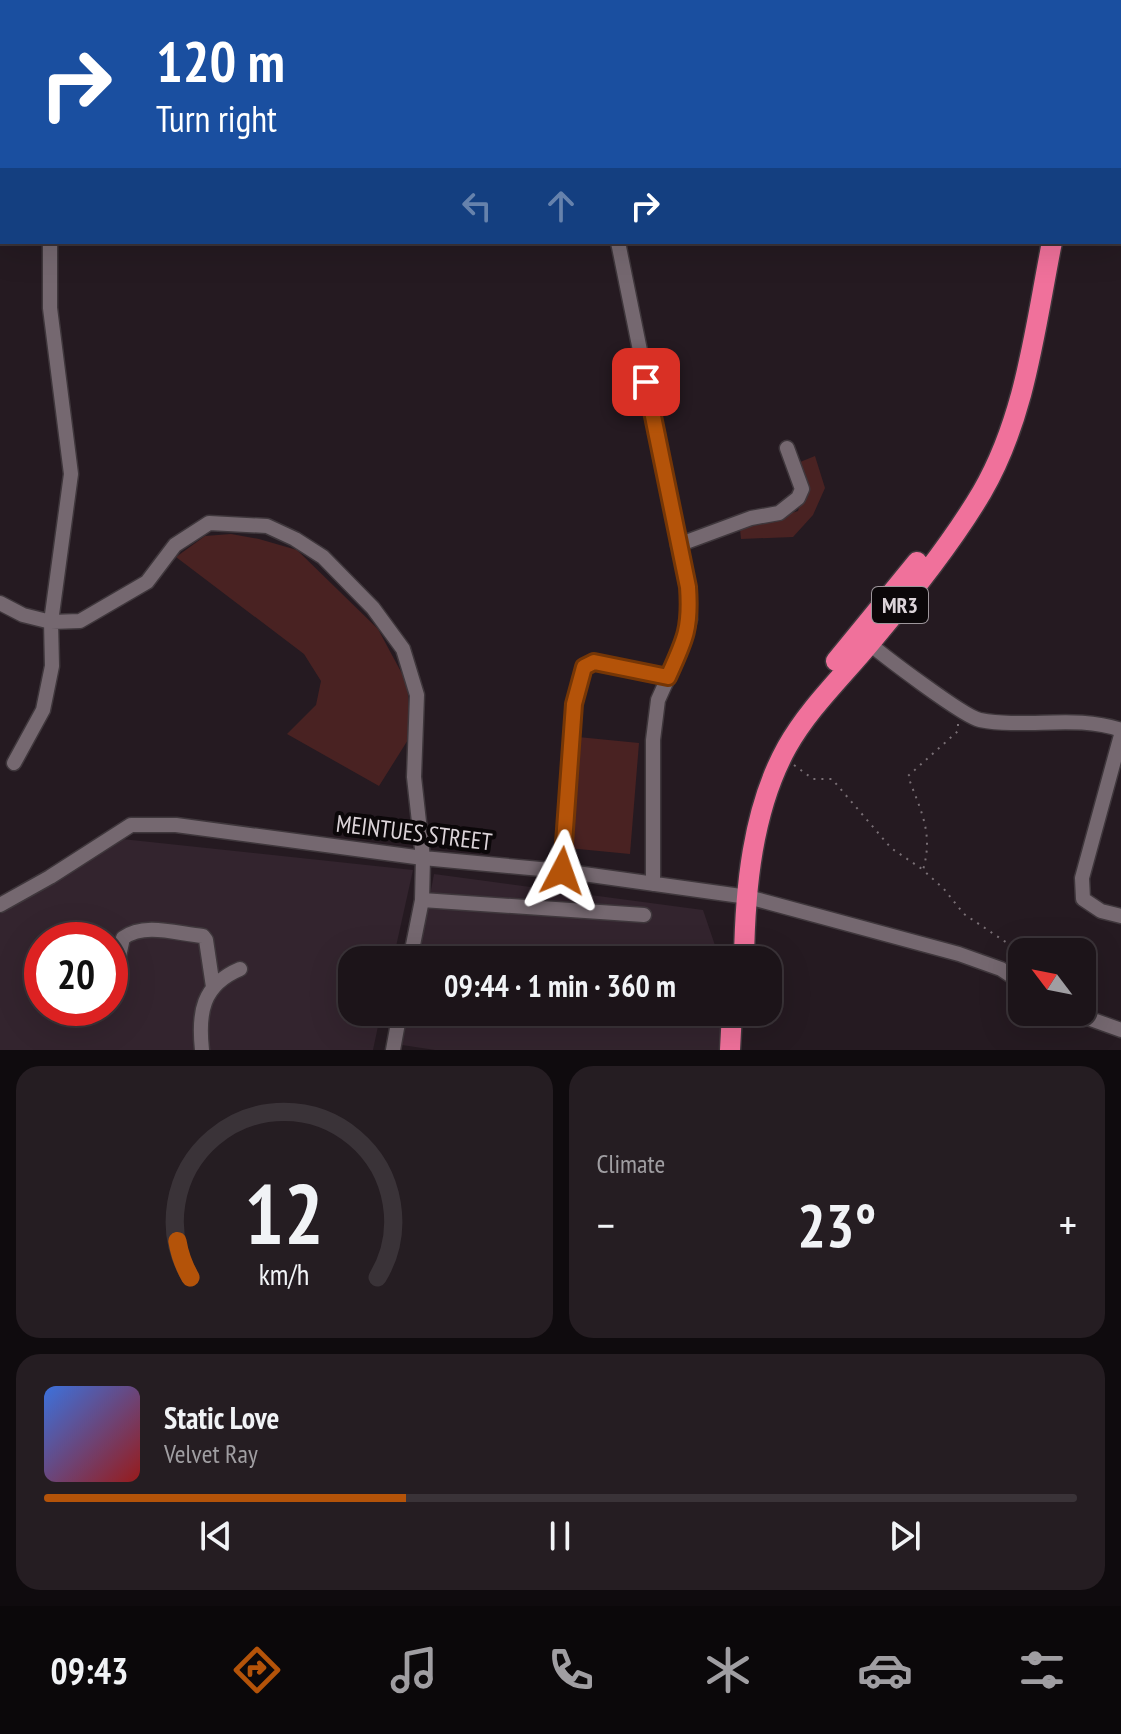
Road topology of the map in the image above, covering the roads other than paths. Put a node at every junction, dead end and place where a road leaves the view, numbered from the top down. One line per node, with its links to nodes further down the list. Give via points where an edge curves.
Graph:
1 (50, 244): 8 (street, via 50,308 71,474)
2 (618, 244): 6 (street)
3 (1042, 244): 9 (highway, MR3, via 1010,405 974,486)
4 (1052, 244): 9 (highway, MR3, via 1021,401 982,491 924,576)
5 (787, 448): 6 (street, via 802,489 792,504 779,513)
6 (678, 545): 10 (street, via 690,619)
7 (0, 603): 8 (street)
8 (51, 622): 12 (street, via 52,666 43,710); 13 (street, via 80,621 147,582 175,545 209,523 267,526 295,539 323,557 373,608 403,649 417,695 414,777)
9 (864, 639): 11 (street, via 978,720 1099,722); 16 (highway, MR3, via 782,758 767,794); 16 (highway, MR3, via 810,694 777,743 745,838)
10 (668, 677): 14 (street, via 594,662 584,667 574,704); 15 (street, via 658,700 653,740)
11 (1121, 732): 20 (street, via 1082,878 1083,899)
12 (14, 763)
13 (423, 858): 14 (street, MEINTUES STREET); 17 (street); 18 (street, MEINTUES STREET, via 239,832 131,825)
14 (562, 871): 15 (street, MEINTUES STREET)
15 (653, 884): 16 (street, MEINTUES STREET)
16 (743, 897): 23 (highway, MR3); 24 (highway, MR3); 26 (street, MEINTUES STREET, via 959,954)
17 (422, 900): 19 (street); 22 (street)
18 (0, 905)
19 (644, 915)
20 (1121, 916)
21 (128, 936): 27 (street, via 169,931 203,936)
22 (413, 946)
23 (736, 946)
24 (744, 946)
25 (240, 969): 27 (street)
26 (1008, 974)
27 (213, 987): 33 (street, via 199,1023)
28 (1096, 1021): 32 (street)
29 (397, 1026): 34 (street)
30 (731, 1026): 35 (highway)
31 (744, 1026): 36 (highway)
32 (1121, 1030)
33 (202, 1050)
34 (393, 1050)
35 (730, 1050)
36 (744, 1050)

